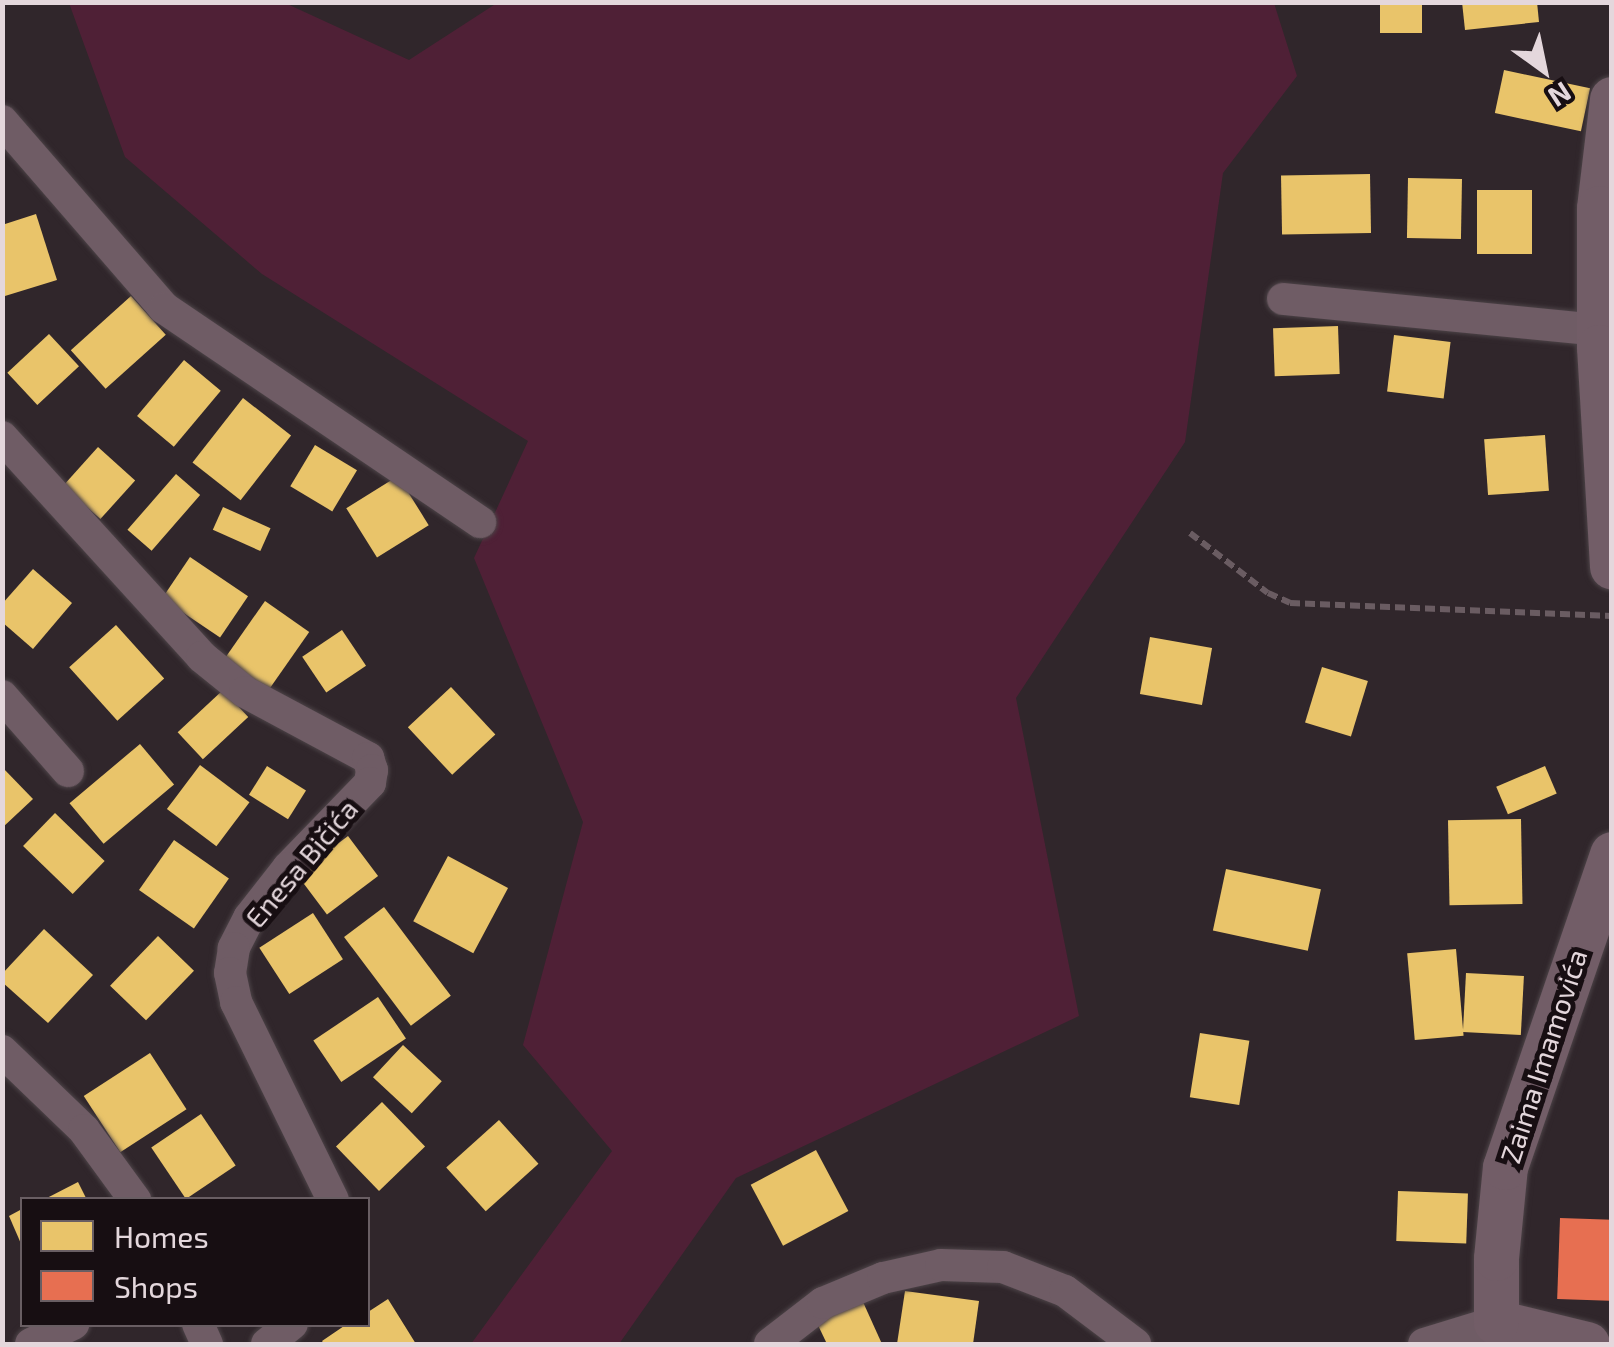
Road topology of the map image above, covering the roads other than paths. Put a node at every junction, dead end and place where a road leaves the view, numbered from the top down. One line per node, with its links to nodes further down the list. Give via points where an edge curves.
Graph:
1 (1612, 98): 4 (street, via 1599,208)
2 (2, 121): 6 (street, via 164,308)
3 (1283, 299): 4 (street)
4 (1600, 330): 7 (street)
5 (2, 437): 13 (street, Enesa Bičića, via 202,657 245,692 368,758 370,783 249,918 230,973 236,1002)
6 (480, 522)
7 (1612, 567)
8 (2, 696): 9 (street)
9 (68, 771)
10 (1612, 854): 14 (street, Zaima Imamovića, via 1505,1167)
11 (7, 1060): 12 (street, via 84,1130)
12 (133, 1197)
13 (331, 1197)
14 (1496, 1322): 21 (street); 22 (street)
15 (68, 1327): 17 (street)
16 (288, 1327): 18 (street)
17 (31, 1344)
18 (266, 1344)
19 (770, 1344): 20 (street, via 823,1304 883,1278 941,1264 1003,1266 1065,1291)
20 (1136, 1344)
21 (1424, 1344)
22 (1587, 1344)

